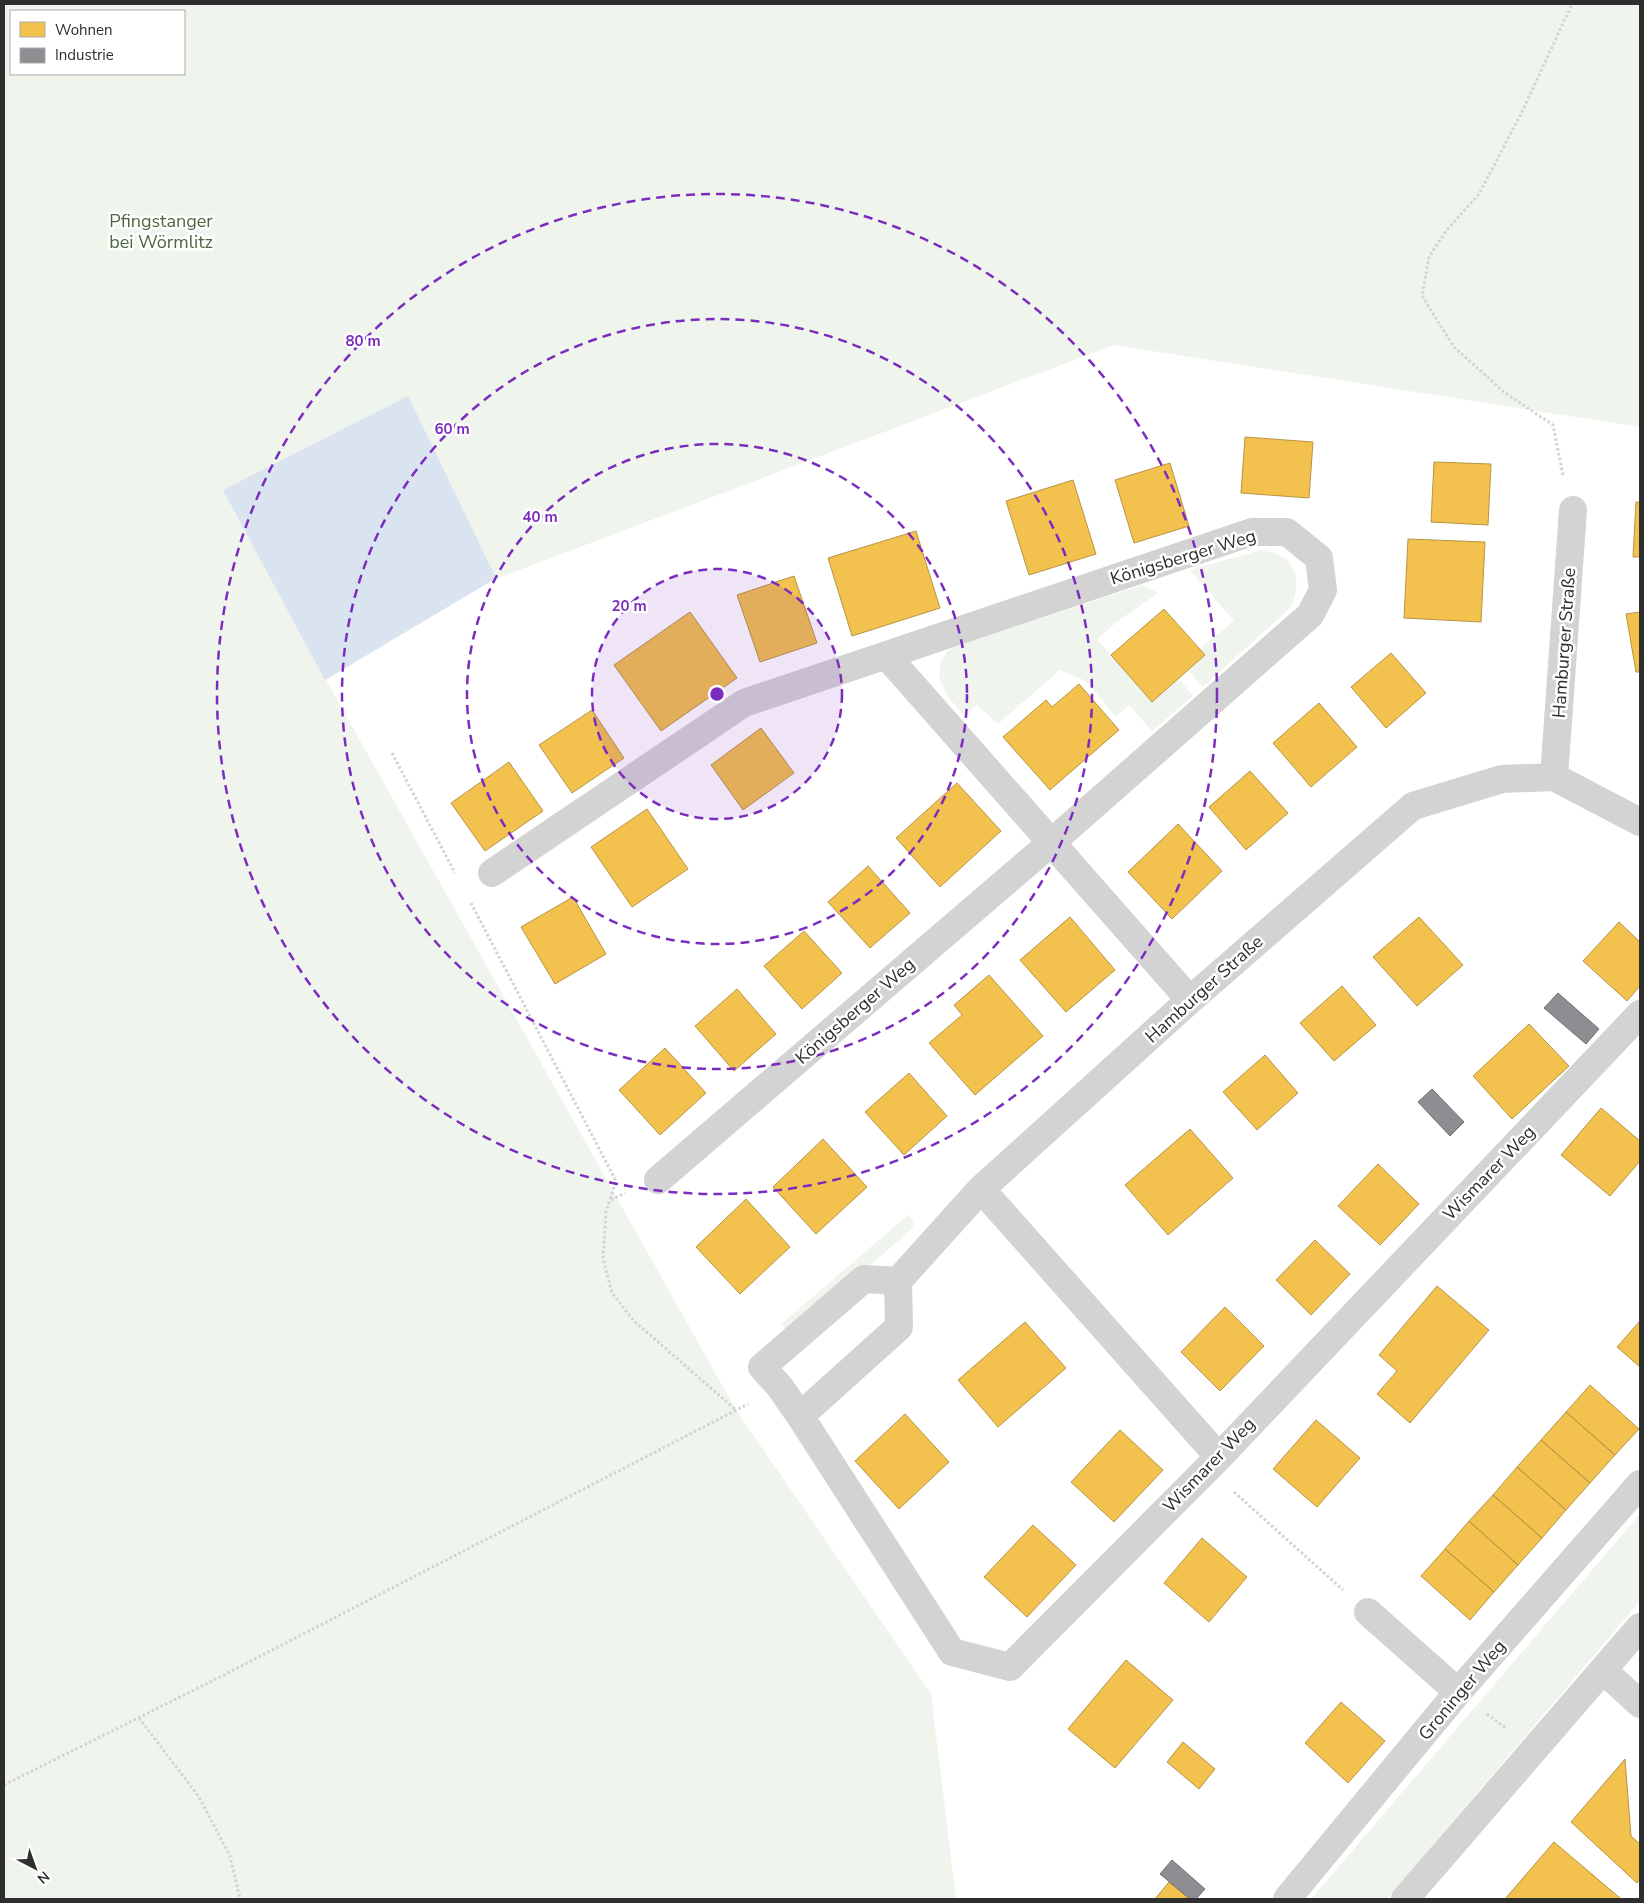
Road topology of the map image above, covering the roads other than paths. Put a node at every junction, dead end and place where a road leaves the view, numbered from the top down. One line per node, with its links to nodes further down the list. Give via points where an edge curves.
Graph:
1 (1573, 510): 3 (street, Hamburger Straße)
2 (886, 655): 5 (street); 5 (street, Königsberger Weg, via 1252,532 1287,532 1319,558 1323,590 1310,615); 6 (street, Königsberger Weg, via 744,703)
3 (1554, 777): 4 (street, Hamburger Straße); 7 (street, Hamburger Straße, via 1502,779 1413,806)
4 (1640, 822)
5 (1052, 842): 7 (street); 9 (street, Königsberger Weg)
6 (492, 873)
7 (1190, 1000): 10 (street, Hamburger Straße)
8 (1640, 1014): 13 (street, Wismarer Weg)
9 (658, 1180)
10 (981, 1190): 11 (street, Hamburger Straße); 13 (street)
11 (898, 1281): 12 (street, via 900,1327); 12 (street, via 864,1279 762,1367)
12 (800, 1416): 13 (street, Wismarer Weg, via 952,1652 1010,1667)
13 (1213, 1463)
14 (1640, 1484): 18 (street, Groninger Weg)
15 (1368, 1612): 18 (street)
16 (1640, 1626): 17 (street)
17 (1603, 1670): 19 (street); 21 (street)
18 (1458, 1692): 20 (street, Groninger Weg)
19 (1640, 1704)
20 (1287, 1899)
21 (1405, 1899)

